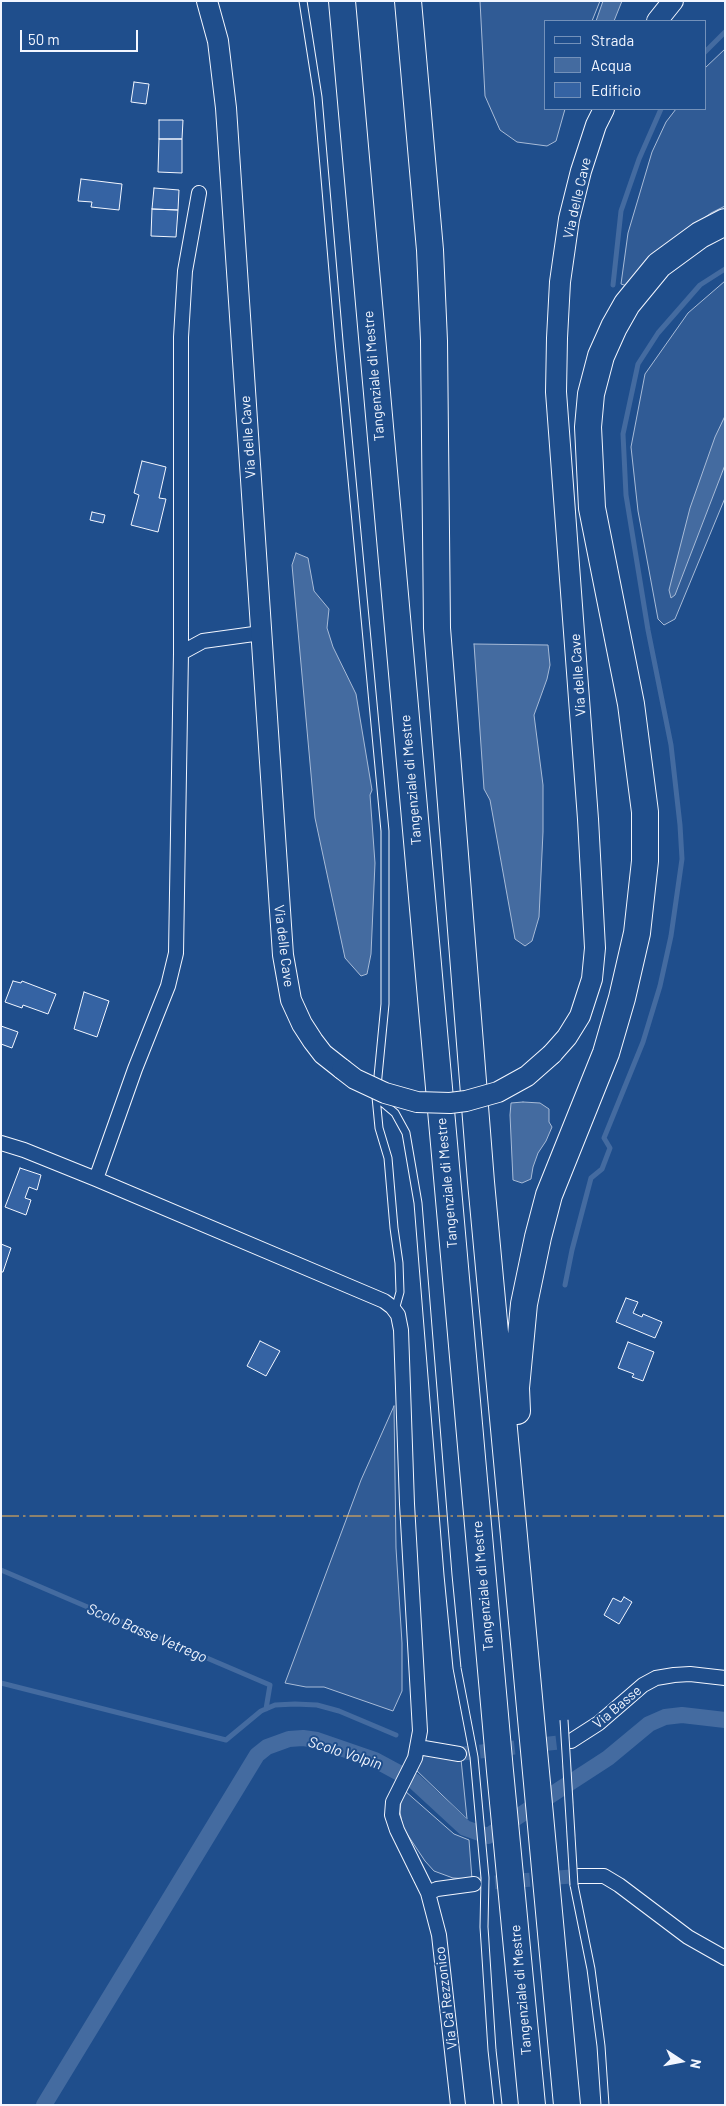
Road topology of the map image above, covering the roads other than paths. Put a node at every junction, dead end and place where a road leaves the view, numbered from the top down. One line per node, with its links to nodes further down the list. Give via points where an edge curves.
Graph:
1 (207, 1): 12 (main road, Via delle Cave, via 218,41 224,84)
2 (303, 1): 14 (lane, via 318,97 385,831 385,1004)
3 (330, 1): 11 (highway, via 340,110)
4 (342, 1): 11 (highway)
5 (408, 1): 18 (highway, via 434,332 437,628 481,1182)
6 (673, 1): 7 (main road)
7 (658, 20)
8 (604, 110): 12 (main road, Via delle Cave, bridge, via 581,171 569,219 560,282 556,392 595,948 592,979 580,1016 552,1054 527,1076 482,1097 450,1103 417,1102 385,1094 355,1078 318,1048 302,1024 291,1000 283,955)
9 (199, 193): 13 (street, via 185,271 181,337)
10 (725, 222): 18 (highway, via 700,235 659,265 627,304 601,356 591,394 588,427 592,508 631,704 645,812 645,860 637,933 622,998 606,1053 549,1195 524,1304 516,1388)
11 (364, 261): 30 (highway, Tangenziale di Mestre)
12 (261, 633): 13 (street, via 204,641)
13 (181, 653): 16 (street, via 176,953 168,986)
14 (376, 1097): 17 (lane, via 379,1128 388,1158 399,1263 400,1292); 25 (lane, via 395,1113 406,1132 418,1203 457,1668 474,1757)
15 (1, 1143): 16 (street)
16 (96, 1179): 17 (street, via 384,1301)
17 (395, 1311): 22 (street, via 400,1330 420,1731)
18 (524, 1632): 31 (highway)
19 (725, 1678): 21 (street, Via Basse, via 674,1674 656,1678 642,1685 599,1723)
20 (564, 1720): 24 (lane, bridge)
21 (570, 1741)
22 (417, 1753): 23 (street); 26 (street, Via Ca' Rezzonico, via 396,1794 392,1815)
23 (459, 1754)
24 (576, 1880): 27 (street, via 604,1876 688,1937); 32 (lane, via 601,2046)
25 (480, 1881): 26 (street); 29 (lane)
26 (428, 1893): 28 (street, Via Ca' Rezzonico, via 439,1935)
27 (725, 1958)
28 (458, 2105)
29 (498, 2105)
30 (532, 2105)
31 (567, 2105)
32 (605, 2105)

